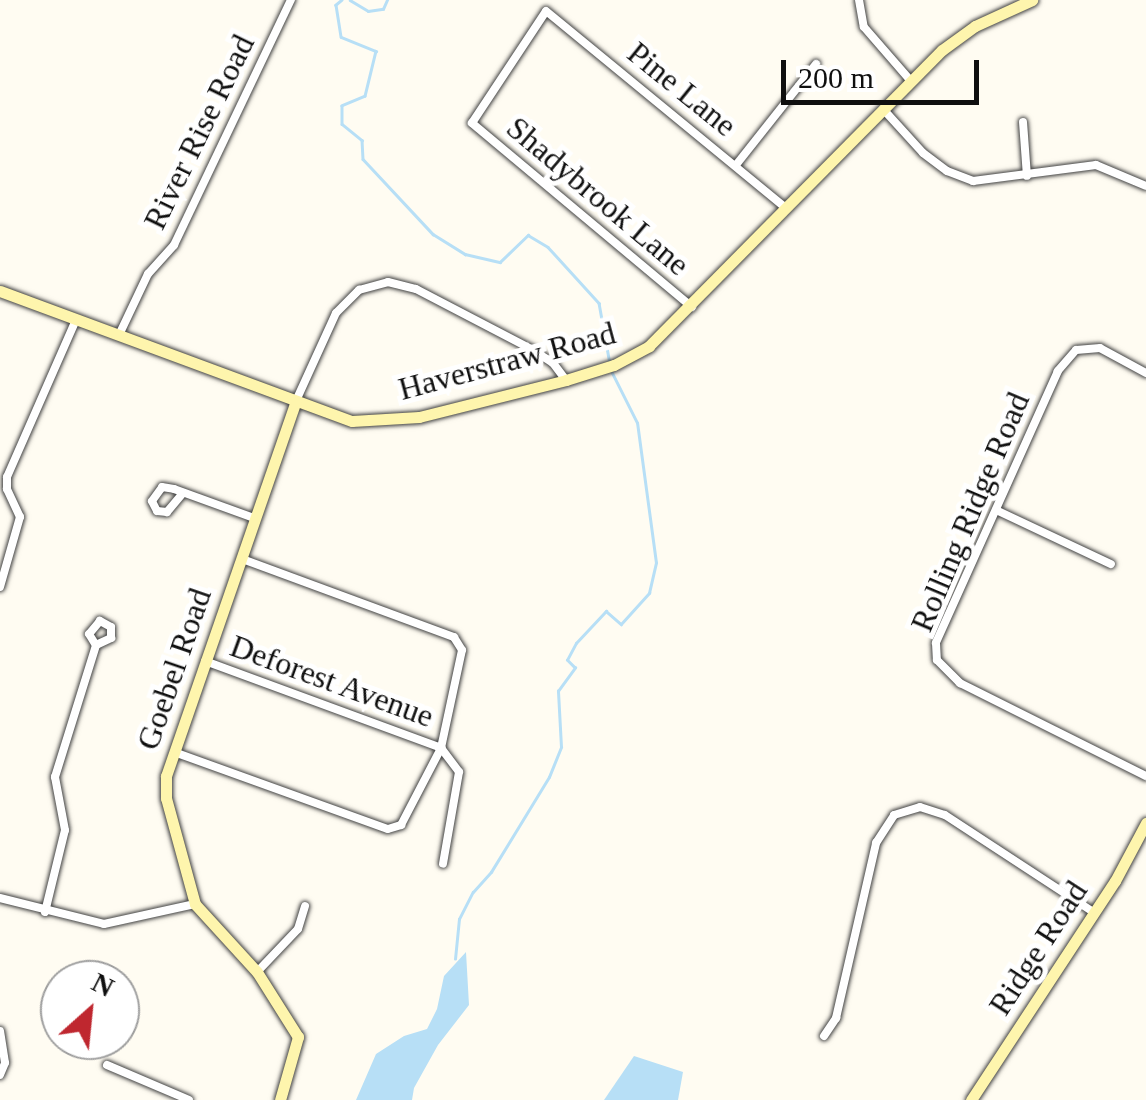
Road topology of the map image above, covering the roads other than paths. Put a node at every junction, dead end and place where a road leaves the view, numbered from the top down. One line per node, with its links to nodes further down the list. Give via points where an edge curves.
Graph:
1 (291, 0): 16 (street, River Rise Road, via 174,245 148,274)
2 (860, 0): 5 (street, via 864,27)
3 (1032, 0): 5 (street, Haverstraw Road, via 975,26)
4 (816, 64): 9 (street)
5 (910, 81): 6 (street, Haverstraw Road)
6 (883, 108): 10 (street, via 946,170 973,181); 12 (street, Haverstraw Road)
7 (1023, 122): 10 (street)
8 (472, 123): 9 (street, Pine Lane, via 546,11); 14 (street, Shadybrook Lane)
9 (736, 165): 12 (street, Pine Lane)
10 (1026, 176): 11 (street, via 1096,165)
11 (1146, 186)
12 (786, 207): 14 (street, Haverstraw Road)
13 (0, 290): 15 (street, Haverstraw Road)
14 (692, 307): 18 (street, Haverstraw Road, via 633,356)
15 (76, 320): 16 (street, Haverstraw Road); 25 (street, via 8,477 20,517)
16 (118, 334): 19 (street, Haverstraw Road)
17 (1145, 370): 21 (street, Rolling Ridge Road, via 1100,348 1076,350 1058,371)
18 (566, 380): 19 (street, Haverstraw Road, via 397,421 352,420); 19 (street, via 532,350 416,289 388,282 358,290 336,312)
19 (295, 403): 22 (street, Goebel Road)
20 (184, 494): 22 (street)
21 (996, 510): 24 (street); 30 (street, Rolling Ridge Road, via 940,628 937,660 960,684)
22 (254, 518): 23 (street, Goebel Road)
23 (242, 559): 27 (street, Goebel Road); 28 (street, via 454,637 462,650)
24 (1111, 564)
25 (0, 588)
26 (96, 645): 36 (street, via 55,777 64,830)
27 (205, 660): 28 (street, Deforest Avenue); 29 (street, Goebel Road)
28 (442, 748): 29 (street, via 402,825 377,828); 32 (street, via 459,772)
29 (174, 752): 34 (street, Goebel Road, via 166,798)
30 (1146, 776)
31 (1146, 823): 37 (street, Ridge Road)
32 (444, 864)
33 (0, 898): 36 (street)
34 (195, 904): 36 (street, via 104,924); 38 (street, Goebel Road)
35 (305, 906): 38 (street, via 298,930)
36 (46, 912)
37 (1095, 912): 40 (street, via 945,815 920,808 894,815 876,843 836,1018); 45 (street, Ridge Road)
38 (257, 972): 44 (street, Goebel Road, via 298,1037)
39 (0, 1031): 42 (street, via 6,1063)
40 (824, 1036)
41 (107, 1065): 43 (street)
42 (0, 1075)
43 (189, 1100)
44 (280, 1100)
45 (971, 1100)

